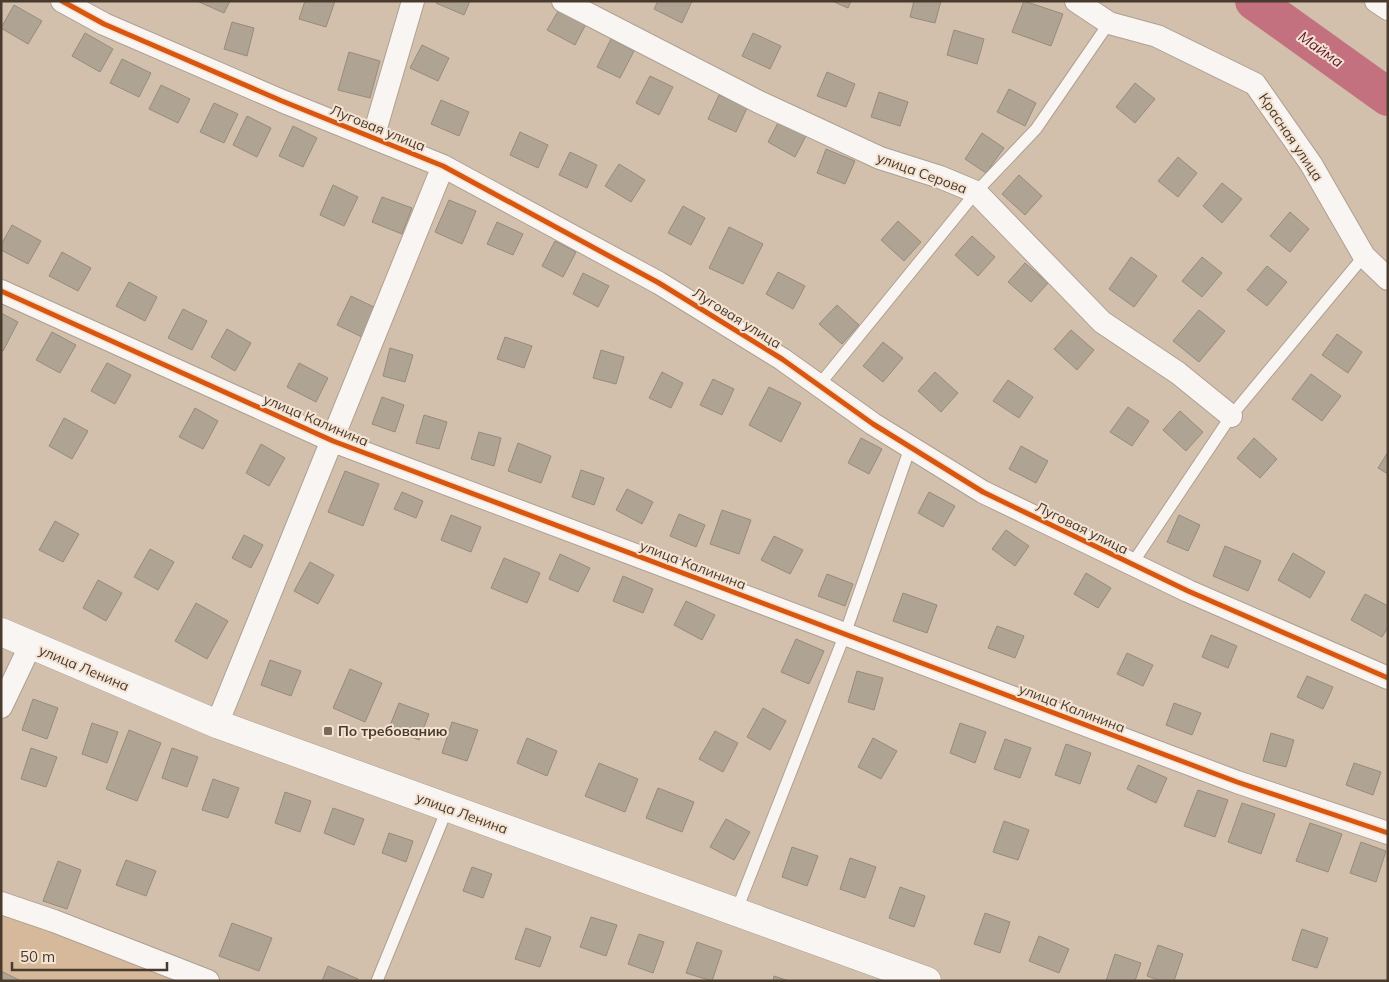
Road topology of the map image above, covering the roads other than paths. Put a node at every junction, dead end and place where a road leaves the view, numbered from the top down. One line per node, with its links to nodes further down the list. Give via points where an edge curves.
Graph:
1 (62, 1): 8 (street, Луговая улица, via 104,24)
2 (413, 1): 8 (street)
3 (563, 1): 10 (street, улица Серова, via 759,102 880,158)
4 (1076, 1): 7 (street, Красная улица)
5 (1376, 1): 6 (street)
6 (1388, 9)
7 (1109, 22): 10 (lane, via 1036,129); 11 (street, Красная улица, via 1157,36 1256,84 1312,164)
8 (373, 138): 9 (street, Луговая улица)
9 (444, 166): 14 (street, Луговая улица, via 659,283); 16 (street)
10 (976, 192): 14 (lane); 15 (street, улица Серова, via 1102,322 1178,373)
11 (1364, 256): 12 (street, Красная улица); 15 (lane)
12 (1388, 279)
13 (1, 291): 16 (street, улица Калинина)
14 (819, 385): 17 (street, Луговая улица)
15 (1231, 416): 18 (lane)
16 (333, 441): 20 (street, улица Калинина); 24 (street)
17 (910, 448): 18 (street, Луговая улица, via 982,492); 20 (lane)
18 (1132, 564): 22 (street, Луговая улица)
19 (1, 632): 21 (street, улица Ленина)
20 (845, 634): 26 (street, улица Калинина, via 1238,782); 28 (lane)
21 (30, 646): 23 (street); 24 (street, улица Ленина)
22 (1388, 678)
23 (1, 708)
24 (218, 724): 25 (street, улица Ленина)
25 (448, 808): 28 (street, улица Ленина); 30 (lane)
26 (1388, 833)
27 (1, 904): 29 (street, via 54,921)
28 (736, 912): 31 (street, улица Ленина)
29 (208, 981)
30 (377, 981)
31 (927, 981)

